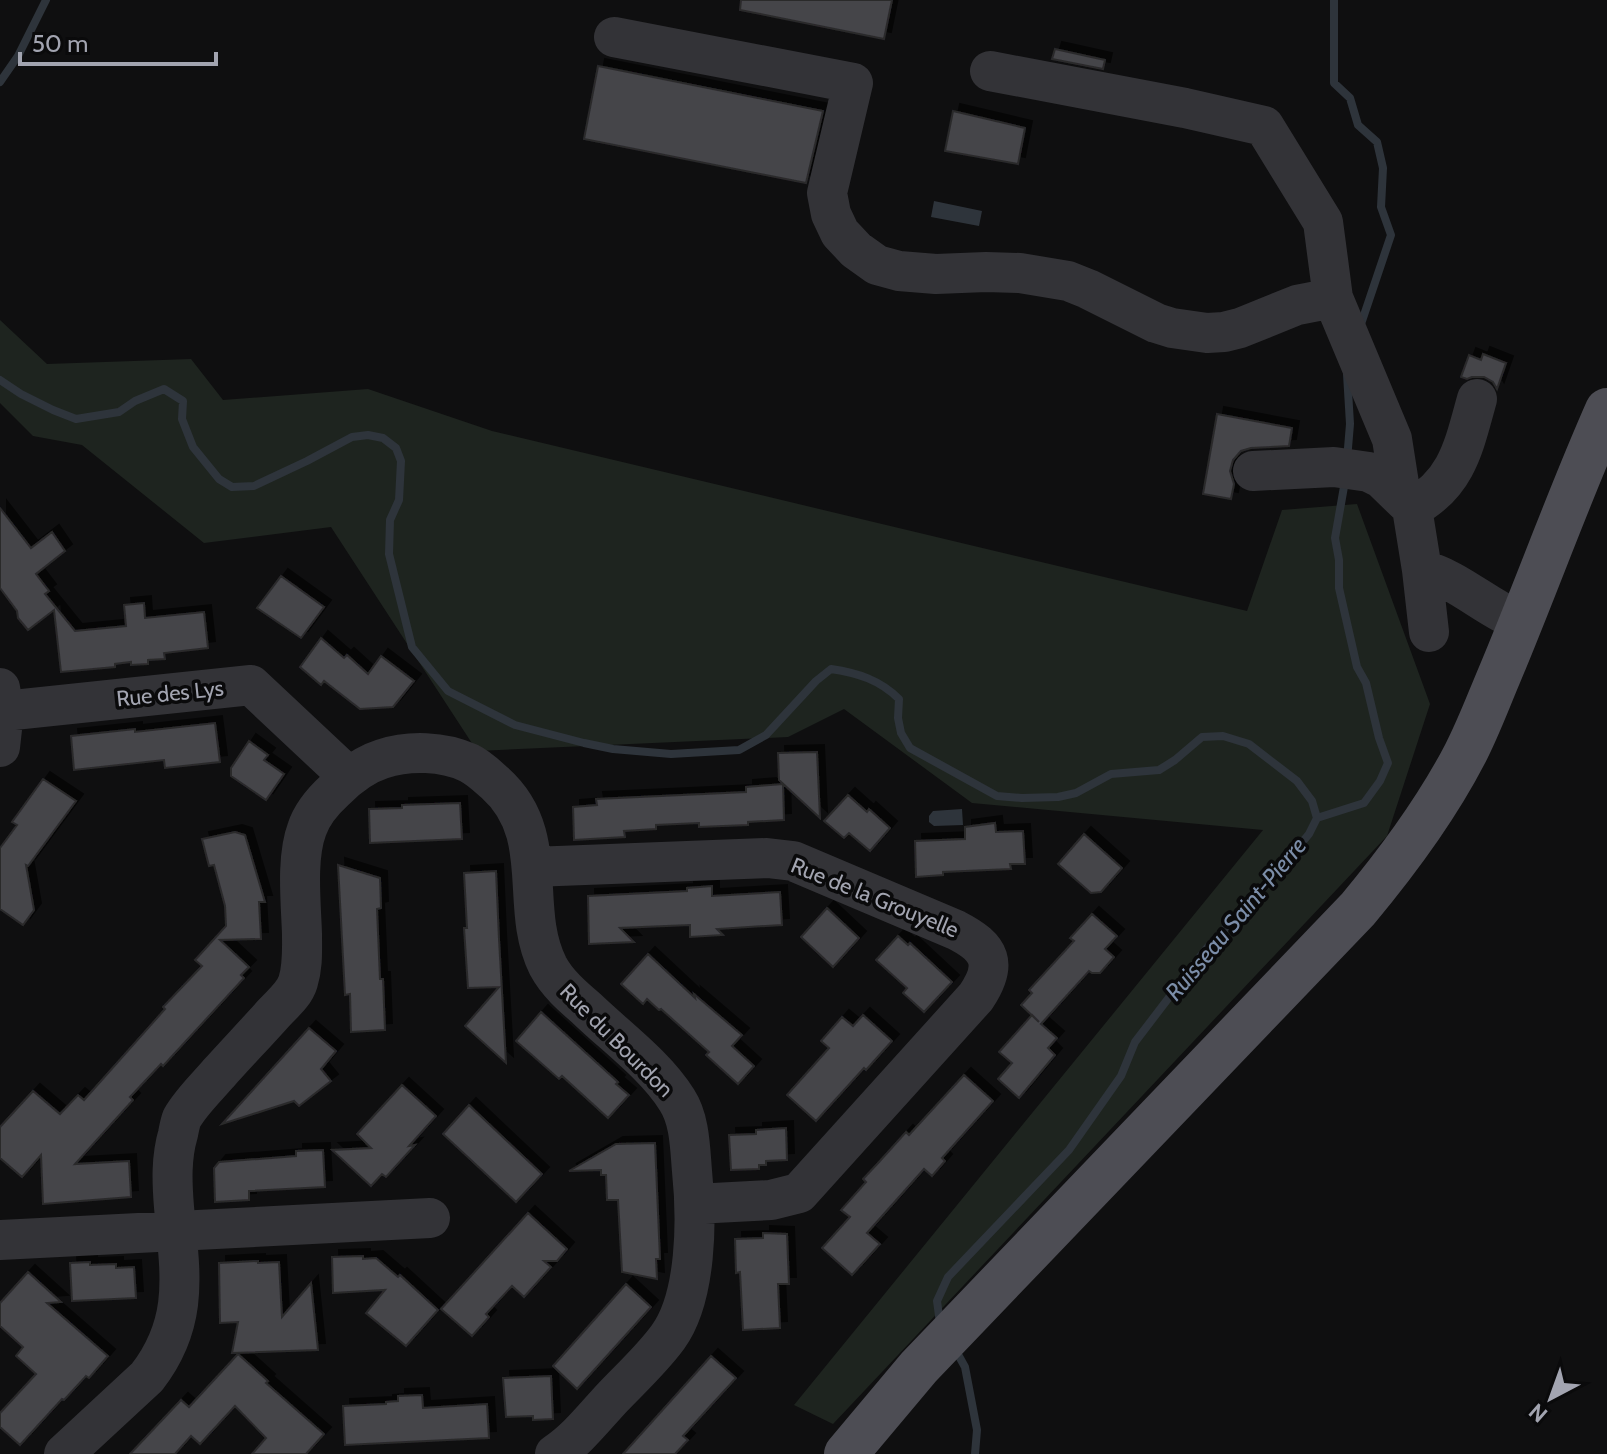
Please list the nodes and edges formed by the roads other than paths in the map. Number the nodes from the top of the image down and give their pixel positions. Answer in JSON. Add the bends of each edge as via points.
{"nodes":[{"id":1,"x":614,"y":37,"type":"dead end"},
{"id":2,"x":990,"y":71,"type":"dead end"},
{"id":3,"x":1333,"y":298,"type":"junction"},
{"id":4,"x":1477,"y":399,"type":"dead end"},
{"id":5,"x":1607,"y":410,"type":"edge"},
{"id":6,"x":1253,"y":471,"type":"dead end"},
{"id":7,"x":1412,"y":508,"type":"junction"},
{"id":8,"x":1422,"y":570,"type":"junction"},
{"id":9,"x":1522,"y":622,"type":"junction"},
{"id":10,"x":1429,"y":632,"type":"dead end"},
{"id":11,"x":1,"y":716,"type":"edge"},
{"id":12,"x":348,"y":776,"type":"junction"},
{"id":13,"x":532,"y":867,"type":"junction"},
{"id":14,"x":695,"y":1204,"type":"junction"},
{"id":15,"x":430,"y":1218,"type":"dead end"},
{"id":16,"x":176,"y":1231,"type":"junction"},
{"id":17,"x":5,"y":1235,"type":"edge"},
{"id":18,"x":64,"y":1454,"type":"edge"},
{"id":19,"x":555,"y":1454,"type":"edge"},
{"id":20,"x":846,"y":1454,"type":"edge"}],
"edges":[{"from":1,"to":3,"type":"street","via":[[853,83],[827,193],[840,233],[877,265],[899,271],[1020,273],[1068,281],[1156,323],[1207,333],[1240,328],[1297,305]]},
{"from":2,"to":3,"type":"street","via":[[1264,126],[1323,222]]},
{"from":3,"to":7,"type":"street","via":[[1392,439],[1400,490]]},
{"from":4,"to":7,"type":"street","via":[[1460,458],[1441,487]]},
{"from":5,"to":9,"type":"main road"},
{"from":6,"to":7,"type":"street","via":[[1352,469],[1381,478]]},
{"from":7,"to":8,"type":"street"},
{"from":8,"to":9,"type":"street"},
{"from":8,"to":10,"type":"street"},
{"from":9,"to":20,"type":"main road","via":[[1466,753],[1390,871],[919,1367]]},
{"from":11,"to":12,"type":"street","name":"Rue des Lys","via":[[251,685]]},
{"from":12,"to":13,"type":"street","name":"Rue du Bourdon","via":[[399,754],[436,754],[469,763],[509,797],[519,813]]},
{"from":12,"to":16,"type":"street","name":"Rue du Bourdon","via":[[320,805],[306,831],[302,964],[296,988],[182,1119],[173,1161]]},
{"from":13,"to":14,"type":"street","name":"Rue du Bourdon","via":[[538,936],[549,967],[662,1079],[681,1105]]},
{"from":13,"to":14,"type":"street","name":"Rue de la Grouyelle","via":[[793,861],[971,937],[987,957],[989,976],[976,997],[799,1193],[771,1200]]},
{"from":14,"to":19,"type":"street","name":"Rue du Bourdon","via":[[690,1284],[674,1327]]},
{"from":15,"to":16,"type":"street"},
{"from":16,"to":17,"type":"street"},
{"from":16,"to":18,"type":"street","name":"Rue du Bourdon","via":[[180,1301],[163,1352],[147,1377]]}]}
